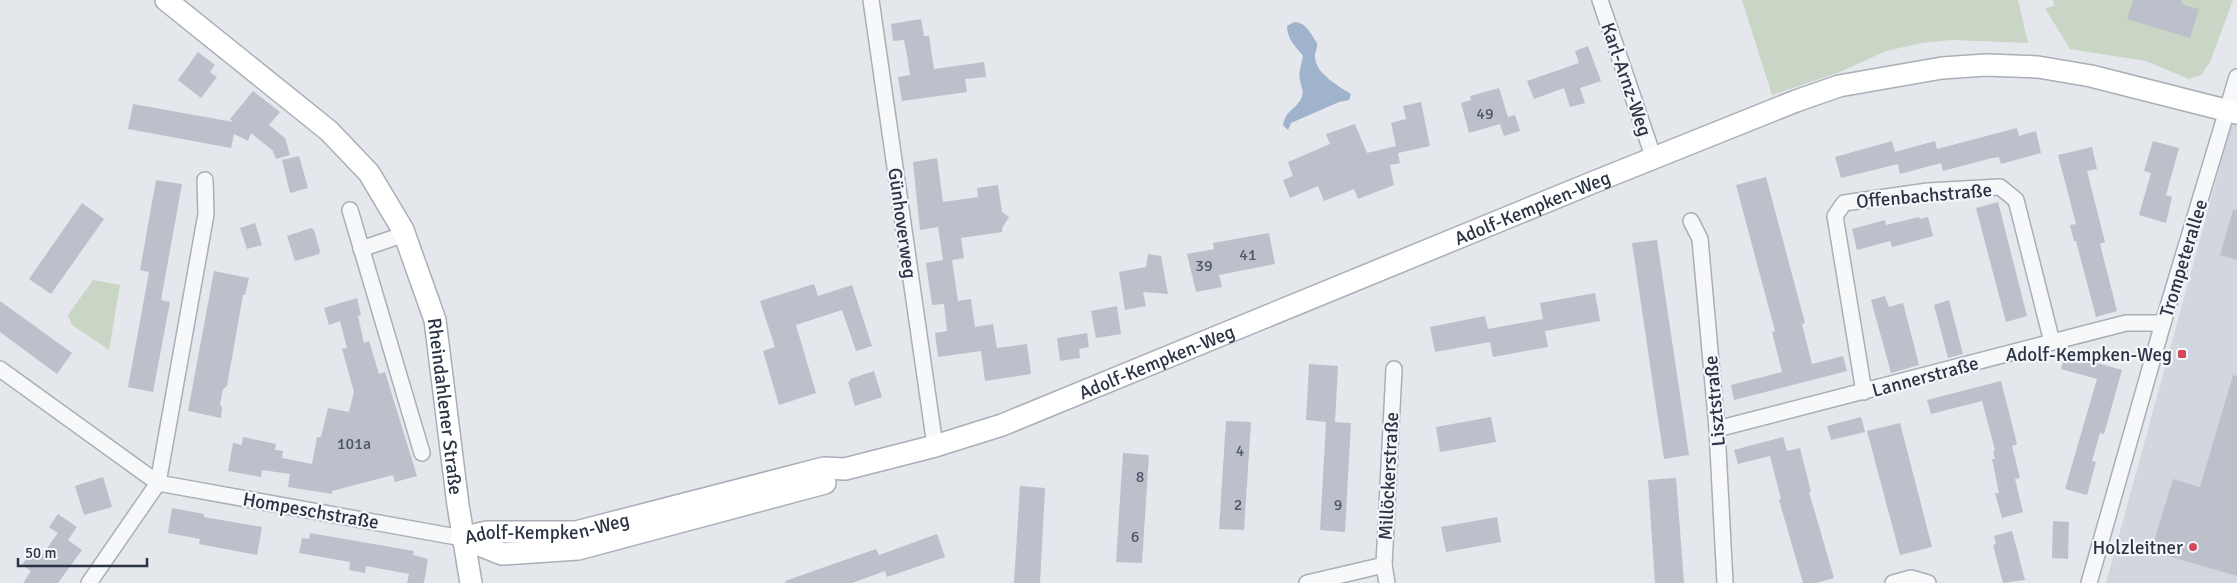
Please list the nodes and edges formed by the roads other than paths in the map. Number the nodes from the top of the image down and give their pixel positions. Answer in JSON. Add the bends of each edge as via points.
{"nodes":[{"id":1,"x":166,"y":0,"type":"edge"},
{"id":2,"x":871,"y":0,"type":"edge"},
{"id":3,"x":1600,"y":0,"type":"edge"},
{"id":4,"x":2237,"y":77,"type":"edge"},
{"id":5,"x":2232,"y":111,"type":"edge"},
{"id":6,"x":1654,"y":159,"type":"junction"},
{"id":7,"x":205,"y":180,"type":"dead end"},
{"id":8,"x":350,"y":210,"type":"dead end"},
{"id":9,"x":1691,"y":221,"type":"dead end"},
{"id":10,"x":405,"y":234,"type":"junction"},
{"id":11,"x":362,"y":249,"type":"junction"},
{"id":12,"x":2163,"y":324,"type":"junction"},
{"id":13,"x":2052,"y":342,"type":"junction"},
{"id":14,"x":0,"y":369,"type":"edge"},
{"id":15,"x":1394,"y":369,"type":"dead end"},
{"id":16,"x":1864,"y":392,"type":"junction"},
{"id":17,"x":1717,"y":429,"type":"junction"},
{"id":18,"x":935,"y":446,"type":"junction"},
{"id":19,"x":422,"y":453,"type":"dead end"},
{"id":20,"x":158,"y":483,"type":"junction"},
{"id":21,"x":462,"y":538,"type":"junction"},
{"id":22,"x":1384,"y":565,"type":"junction"},
{"id":23,"x":89,"y":583,"type":"edge"},
{"id":24,"x":471,"y":583,"type":"edge"},
{"id":25,"x":1307,"y":583,"type":"edge"},
{"id":26,"x":1387,"y":583,"type":"edge"},
{"id":27,"x":1725,"y":583,"type":"edge"},
{"id":28,"x":1893,"y":583,"type":"edge"},
{"id":29,"x":1928,"y":583,"type":"edge"},
{"id":30,"x":2090,"y":583,"type":"edge"}],
"edges":[{"from":1,"to":10,"type":"main road","name":"Rheindahlener Straße","via":[[330,131],[369,173]]},
{"from":2,"to":18,"type":"street","name":"Günhoverweg"},
{"from":3,"to":6,"type":"street","name":"Karl-Arnz-Weg"},
{"from":4,"to":5,"type":"street","name":"Trompeterallee"},
{"from":5,"to":6,"type":"main road","name":"Adolf-Kempken-Weg","via":[[2091,76],[2038,67],[1986,65],[1942,68],[1840,86]]},
{"from":5,"to":12,"type":"street","name":"Trompeterallee"},
{"from":6,"to":18,"type":"main road","name":"Adolf-Kempken-Weg","via":[[1002,425]]},
{"from":7,"to":20,"type":"street","via":[[206,214]]},
{"from":8,"to":11,"type":"street","name":"Rheindahlener Straße"},
{"from":9,"to":17,"type":"street","name":"Lisztstraße","via":[[1700,239]]},
{"from":10,"to":11,"type":"street"},
{"from":10,"to":21,"type":"main road","name":"Rheindahlener Straße","via":[[435,320]]},
{"from":11,"to":19,"type":"street","name":"Rheindahlener Straße"},
{"from":12,"to":13,"type":"street","name":"Lannerstraße","via":[[2126,323]]},
{"from":12,"to":30,"type":"street","name":"Trompeterallee"},
{"from":13,"to":16,"type":"street","name":"Lannerstraße"},
{"from":13,"to":16,"type":"street","name":"Offenbachstraße","via":[[2016,200],[2000,187],[1928,191],[1844,203],[1835,216]]},
{"from":14,"to":20,"type":"street","name":"Hompeschstraße"},
{"from":15,"to":22,"type":"street","name":"Millöckerstraße"},
{"from":16,"to":17,"type":"street","name":"Lannerstraße"},
{"from":17,"to":27,"type":"street","name":"Lisztstraße"},
{"from":18,"to":21,"type":"main road","name":"Adolf-Kempken-Weg","via":[[845,470],[824,468],[576,532],[487,532]]},
{"from":20,"to":21,"type":"street","name":"Hompeschstraße"},
{"from":20,"to":23,"type":"street"},
{"from":21,"to":24,"type":"main road","name":"Rheindahlener Straße"},
{"from":22,"to":25,"type":"street"},
{"from":22,"to":26,"type":"street","name":"Millöckerstraße"},
{"from":28,"to":29,"type":"street","via":[[1911,578]]}]}
